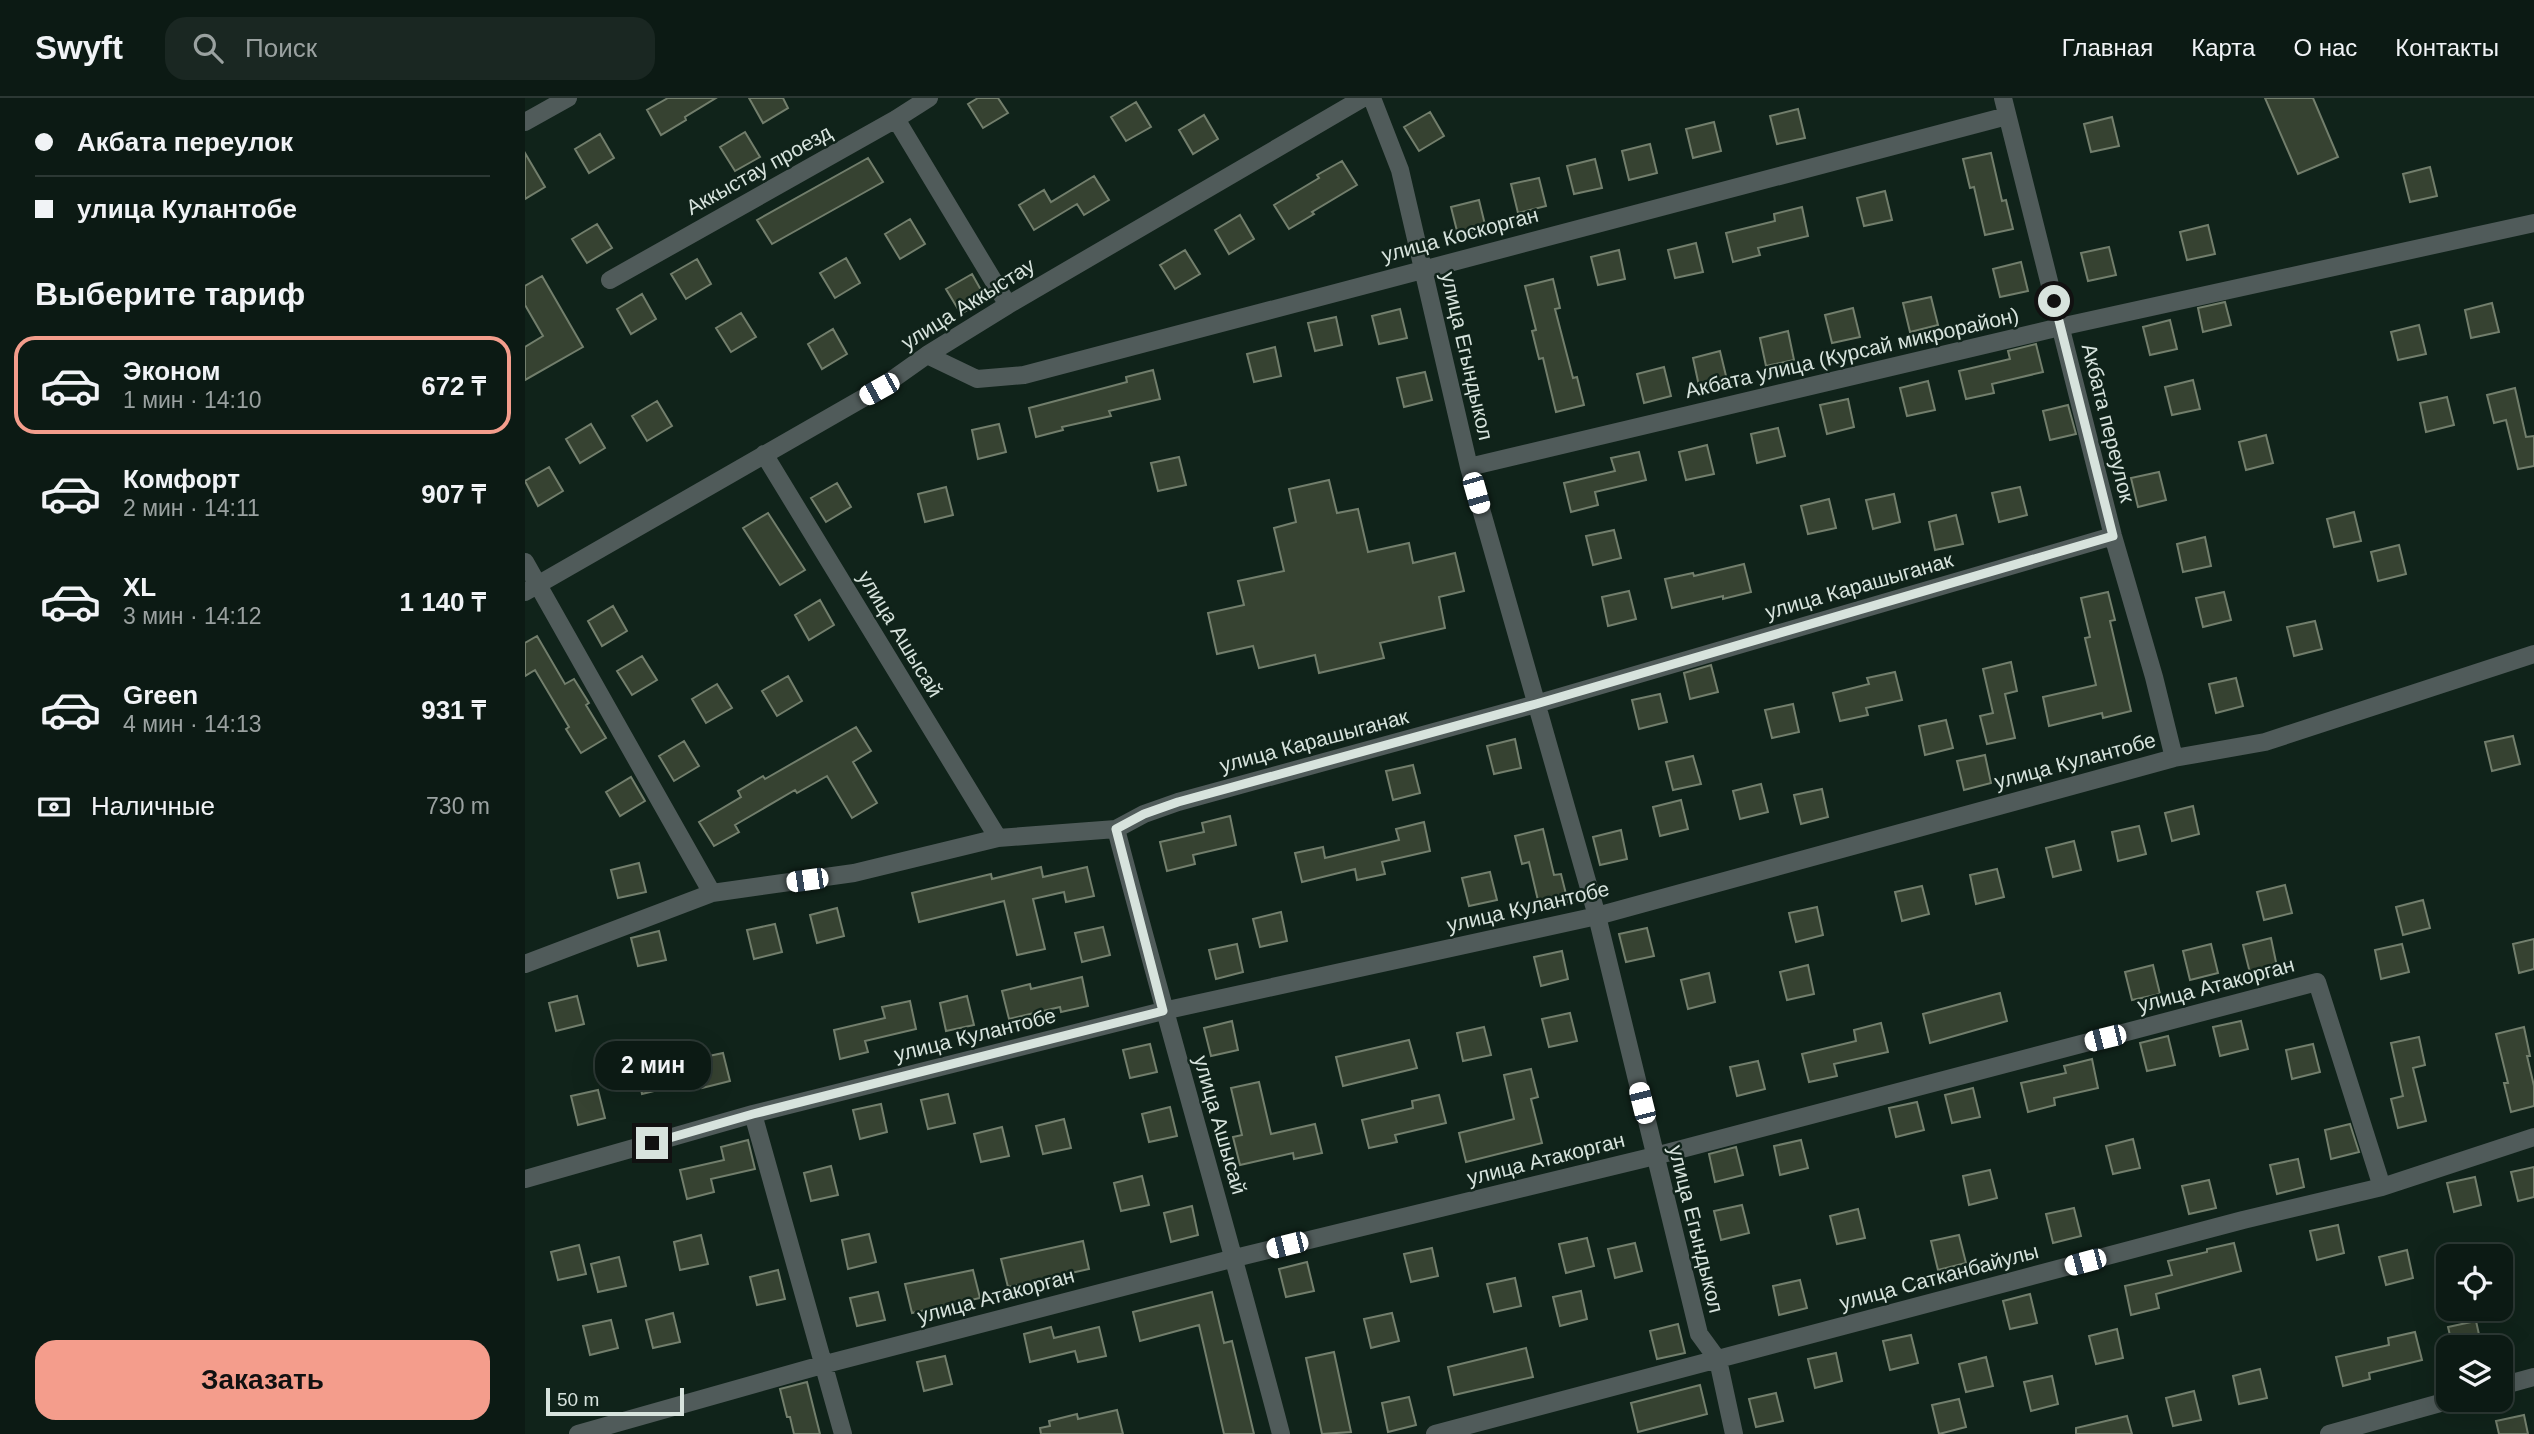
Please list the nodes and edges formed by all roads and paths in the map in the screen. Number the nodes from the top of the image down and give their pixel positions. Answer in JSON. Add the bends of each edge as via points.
{"nodes":[{"id":1,"x":569,"y":98,"type":"edge"},
{"id":2,"x":929,"y":98,"type":"edge"},
{"id":3,"x":1363,"y":98,"type":"edge"},
{"id":4,"x":1372,"y":98,"type":"edge"},
{"id":5,"x":2005,"y":107,"type":"edge"},
{"id":6,"x":896,"y":119,"type":"junction"},
{"id":7,"x":525,"y":122,"type":"edge"},
{"id":8,"x":2534,"y":223,"type":"edge"},
{"id":9,"x":1424,"y":268,"type":"junction"},
{"id":10,"x":610,"y":280,"type":"dead end"},
{"id":11,"x":1008,"y":305,"type":"junction"},
{"id":12,"x":2060,"y":327,"type":"junction"},
{"id":13,"x":927,"y":355,"type":"junction"},
{"id":14,"x":764,"y":454,"type":"junction"},
{"id":15,"x":1469,"y":467,"type":"junction"},
{"id":16,"x":2113,"y":536,"type":"junction"},
{"id":17,"x":525,"y":562,"type":"edge"},
{"id":18,"x":531,"y":588,"type":"edge"},
{"id":19,"x":2534,"y":654,"type":"edge"},
{"id":20,"x":1536,"y":704,"type":"junction"},
{"id":21,"x":2174,"y":758,"type":"junction"},
{"id":22,"x":1116,"y":829,"type":"junction"},
{"id":23,"x":998,"y":838,"type":"junction"},
{"id":24,"x":712,"y":894,"type":"junction"},
{"id":25,"x":1597,"y":916,"type":"junction"},
{"id":26,"x":525,"y":964,"type":"edge"},
{"id":27,"x":1163,"y":1011,"type":"junction"},
{"id":28,"x":753,"y":1114,"type":"junction"},
{"id":29,"x":2534,"y":1137,"type":"edge"},
{"id":30,"x":1655,"y":1156,"type":"junction"},
{"id":31,"x":525,"y":1179,"type":"edge"},
{"id":32,"x":2382,"y":1187,"type":"junction"},
{"id":33,"x":1235,"y":1258,"type":"junction"},
{"id":34,"x":1718,"y":1360,"type":"junction"},
{"id":35,"x":822,"y":1365,"type":"junction"},
{"id":36,"x":2534,"y":1377,"type":"edge"},
{"id":37,"x":2513,"y":1383,"type":"edge"},
{"id":38,"x":2436,"y":1404,"type":"edge"},
{"id":39,"x":578,"y":1434,"type":"edge"},
{"id":40,"x":843,"y":1434,"type":"edge"},
{"id":41,"x":1281,"y":1434,"type":"edge"},
{"id":42,"x":1435,"y":1434,"type":"edge"},
{"id":43,"x":1734,"y":1434,"type":"edge"},
{"id":44,"x":2329,"y":1434,"type":"edge"}],
"edges":[{"from":1,"to":7,"type":"street"},
{"from":2,"to":6,"type":"street","name":"Аккыстау проезд"},
{"from":3,"to":11,"type":"street","name":"улица Аккыстау"},
{"from":4,"to":9,"type":"street","name":"улица Егындыкол","via":[[1400,170]]},
{"from":5,"to":9,"type":"street","name":"улица Коскорган"},
{"from":5,"to":12,"type":"street","name":"Акбата переулок"},
{"from":6,"to":10,"type":"street","name":"Аккыстау проезд"},
{"from":6,"to":11,"type":"street"},
{"from":8,"to":12,"type":"street","name":"Акбата улица (Курсай микрорайон)"},
{"from":9,"to":13,"type":"street","name":"улица Коскорган","via":[[1024,375],[977,379]]},
{"from":9,"to":15,"type":"street","name":"улица Егындыкол"},
{"from":11,"to":13,"type":"street","name":"улица Аккыстау"},
{"from":12,"to":15,"type":"street","name":"Акбата улица (Курсай микрорайон)"},
{"from":12,"to":16,"type":"street","name":"Акбата переулок"},
{"from":13,"to":14,"type":"street","name":"улица Аккыстау","via":[[879,389]]},
{"from":14,"to":18,"type":"street","name":"улица Аккыстау"},
{"from":14,"to":23,"type":"street","name":"улица Ашысай"},
{"from":15,"to":20,"type":"street","name":"улица Егындыкол"},
{"from":16,"to":20,"type":"street","name":"улица Карашыганак"},
{"from":16,"to":21,"type":"street","name":"Акбата переулок"},
{"from":17,"to":18,"type":"street"},
{"from":18,"to":24,"type":"street"},
{"from":19,"to":21,"type":"street","name":"улица Кулантобе","via":[[2265,742]]},
{"from":20,"to":22,"type":"street","name":"улица Карашыганак","via":[[1178,802]]},
{"from":20,"to":25,"type":"street","name":"улица Егындыкол"},
{"from":21,"to":25,"type":"street","name":"улица Кулантобе"},
{"from":22,"to":23,"type":"street","name":"улица Карашыганак"},
{"from":22,"to":27,"type":"street","name":"улица Ашысай"},
{"from":23,"to":24,"type":"street","name":"улица Карашыганак","via":[[854,873]]},
{"from":24,"to":26,"type":"street","name":"улица Карашыганак"},
{"from":25,"to":27,"type":"street","name":"улица Кулантобе"},
{"from":25,"to":30,"type":"street","name":"улица Егындыкол"},
{"from":27,"to":28,"type":"street","name":"улица Кулантобе"},
{"from":27,"to":33,"type":"street","name":"улица Ашысай"},
{"from":28,"to":31,"type":"street","name":"улица Кулантобе"},
{"from":28,"to":35,"type":"street"},
{"from":29,"to":32,"type":"street","name":"улица Сатканбайулы"},
{"from":30,"to":32,"type":"street","name":"улица Атакорган","via":[[2317,982]]},
{"from":30,"to":33,"type":"street","name":"улица Атакорган"},
{"from":30,"to":34,"type":"street","name":"улица Егындыкол","via":[[1699,1334]]},
{"from":32,"to":34,"type":"street","name":"улица Сатканбайулы"},
{"from":33,"to":35,"type":"street","name":"улица Атакорган"},
{"from":33,"to":41,"type":"street","name":"улица Ашысай"},
{"from":34,"to":42,"type":"street","name":"улица Сатканбайулы"},
{"from":34,"to":43,"type":"street","name":"улица Егындыкол"},
{"from":35,"to":39,"type":"street","name":"улица Атакорган"},
{"from":35,"to":40,"type":"street"},
{"from":36,"to":37,"type":"street"},
{"from":38,"to":44,"type":"street"}]}
